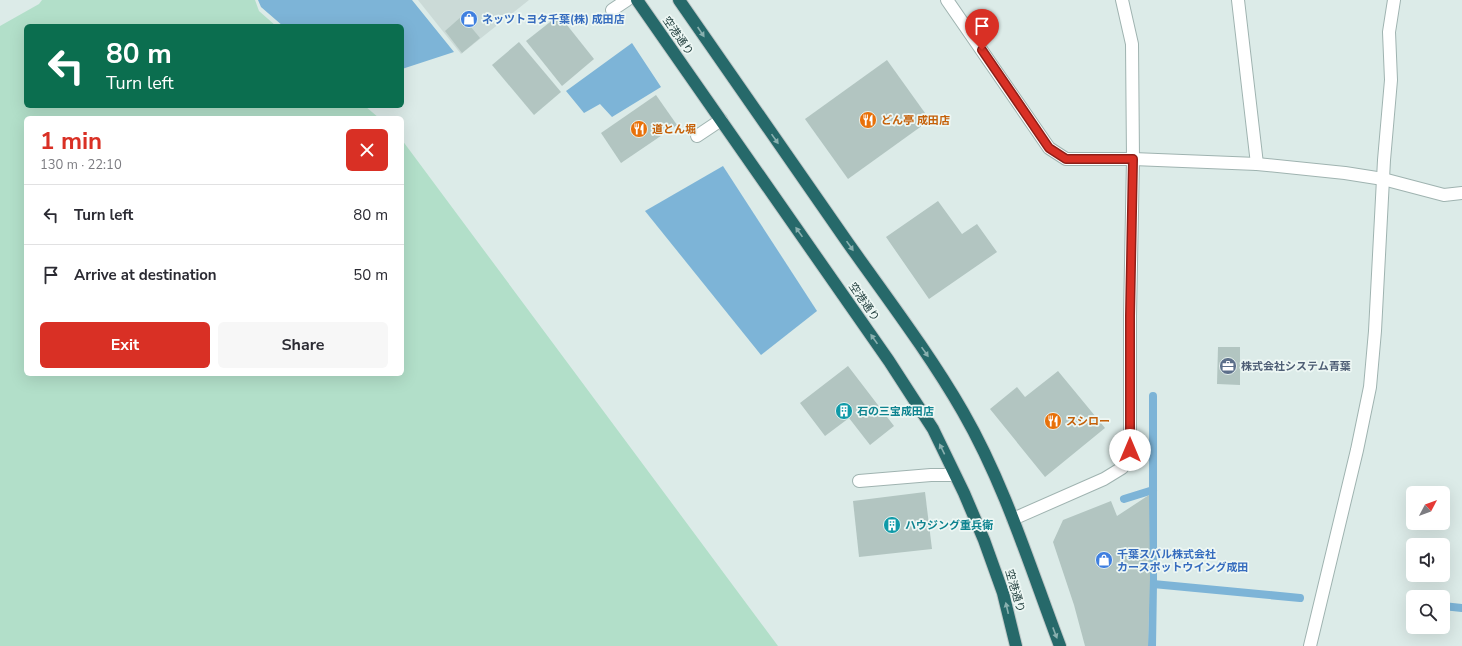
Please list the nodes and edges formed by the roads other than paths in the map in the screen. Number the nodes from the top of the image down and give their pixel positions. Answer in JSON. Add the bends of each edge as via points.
{"nodes":[{"id":1,"x":626,"y":0,"type":"edge"},
{"id":2,"x":637,"y":0,"type":"edge"},
{"id":3,"x":679,"y":0,"type":"edge"},
{"id":4,"x":947,"y":0,"type":"edge"},
{"id":5,"x":1122,"y":0,"type":"edge"},
{"id":6,"x":1238,"y":0,"type":"edge"},
{"id":7,"x":1394,"y":0,"type":"edge"},
{"id":8,"x":612,"y":10,"type":"dead end"},
{"id":9,"x":721,"y":120,"type":"junction"},
{"id":10,"x":697,"y":136,"type":"dead end"},
{"id":11,"x":1133,"y":159,"type":"junction"},
{"id":12,"x":1257,"y":164,"type":"junction"},
{"id":13,"x":1383,"y":178,"type":"junction"},
{"id":14,"x":1462,"y":193,"type":"edge"},
{"id":15,"x":955,"y":475,"type":"junction"},
{"id":16,"x":859,"y":481,"type":"dead end"},
{"id":17,"x":1013,"y":519,"type":"junction"},
{"id":18,"x":1016,"y":646,"type":"edge"},
{"id":19,"x":1060,"y":646,"type":"edge"},
{"id":20,"x":1310,"y":646,"type":"edge"}],
"edges":[{"from":1,"to":8,"type":"street"},
{"from":2,"to":9,"type":"highway","name":"空港通り"},
{"from":3,"to":17,"type":"highway","name":"空港通り","one_way":true,"via":[[929,358],[966,418]]},
{"from":4,"to":11,"type":"street","via":[[1049,148],[1066,159]]},
{"from":5,"to":11,"type":"street","via":[[1132,44]]},
{"from":6,"to":12,"type":"street"},
{"from":7,"to":13,"type":"street","via":[[1389,32],[1391,80]]},
{"from":9,"to":10,"type":"street"},
{"from":15,"to":9,"type":"highway","name":"空港通り","one_way":true,"via":[[933,429],[889,361]]},
{"from":11,"to":12,"type":"street"},
{"from":11,"to":17,"type":"street","via":[[1130,450],[1122,468],[1104,479]]},
{"from":12,"to":13,"type":"street"},
{"from":13,"to":14,"type":"street","via":[[1444,194]]},
{"from":13,"to":20,"type":"street","via":[[1370,387]]},
{"from":15,"to":16,"type":"street"},
{"from":18,"to":15,"type":"highway","name":"空港通り","one_way":true,"via":[[1003,593],[984,540]]},
{"from":17,"to":19,"type":"highway","name":"空港通り","one_way":true}]}
